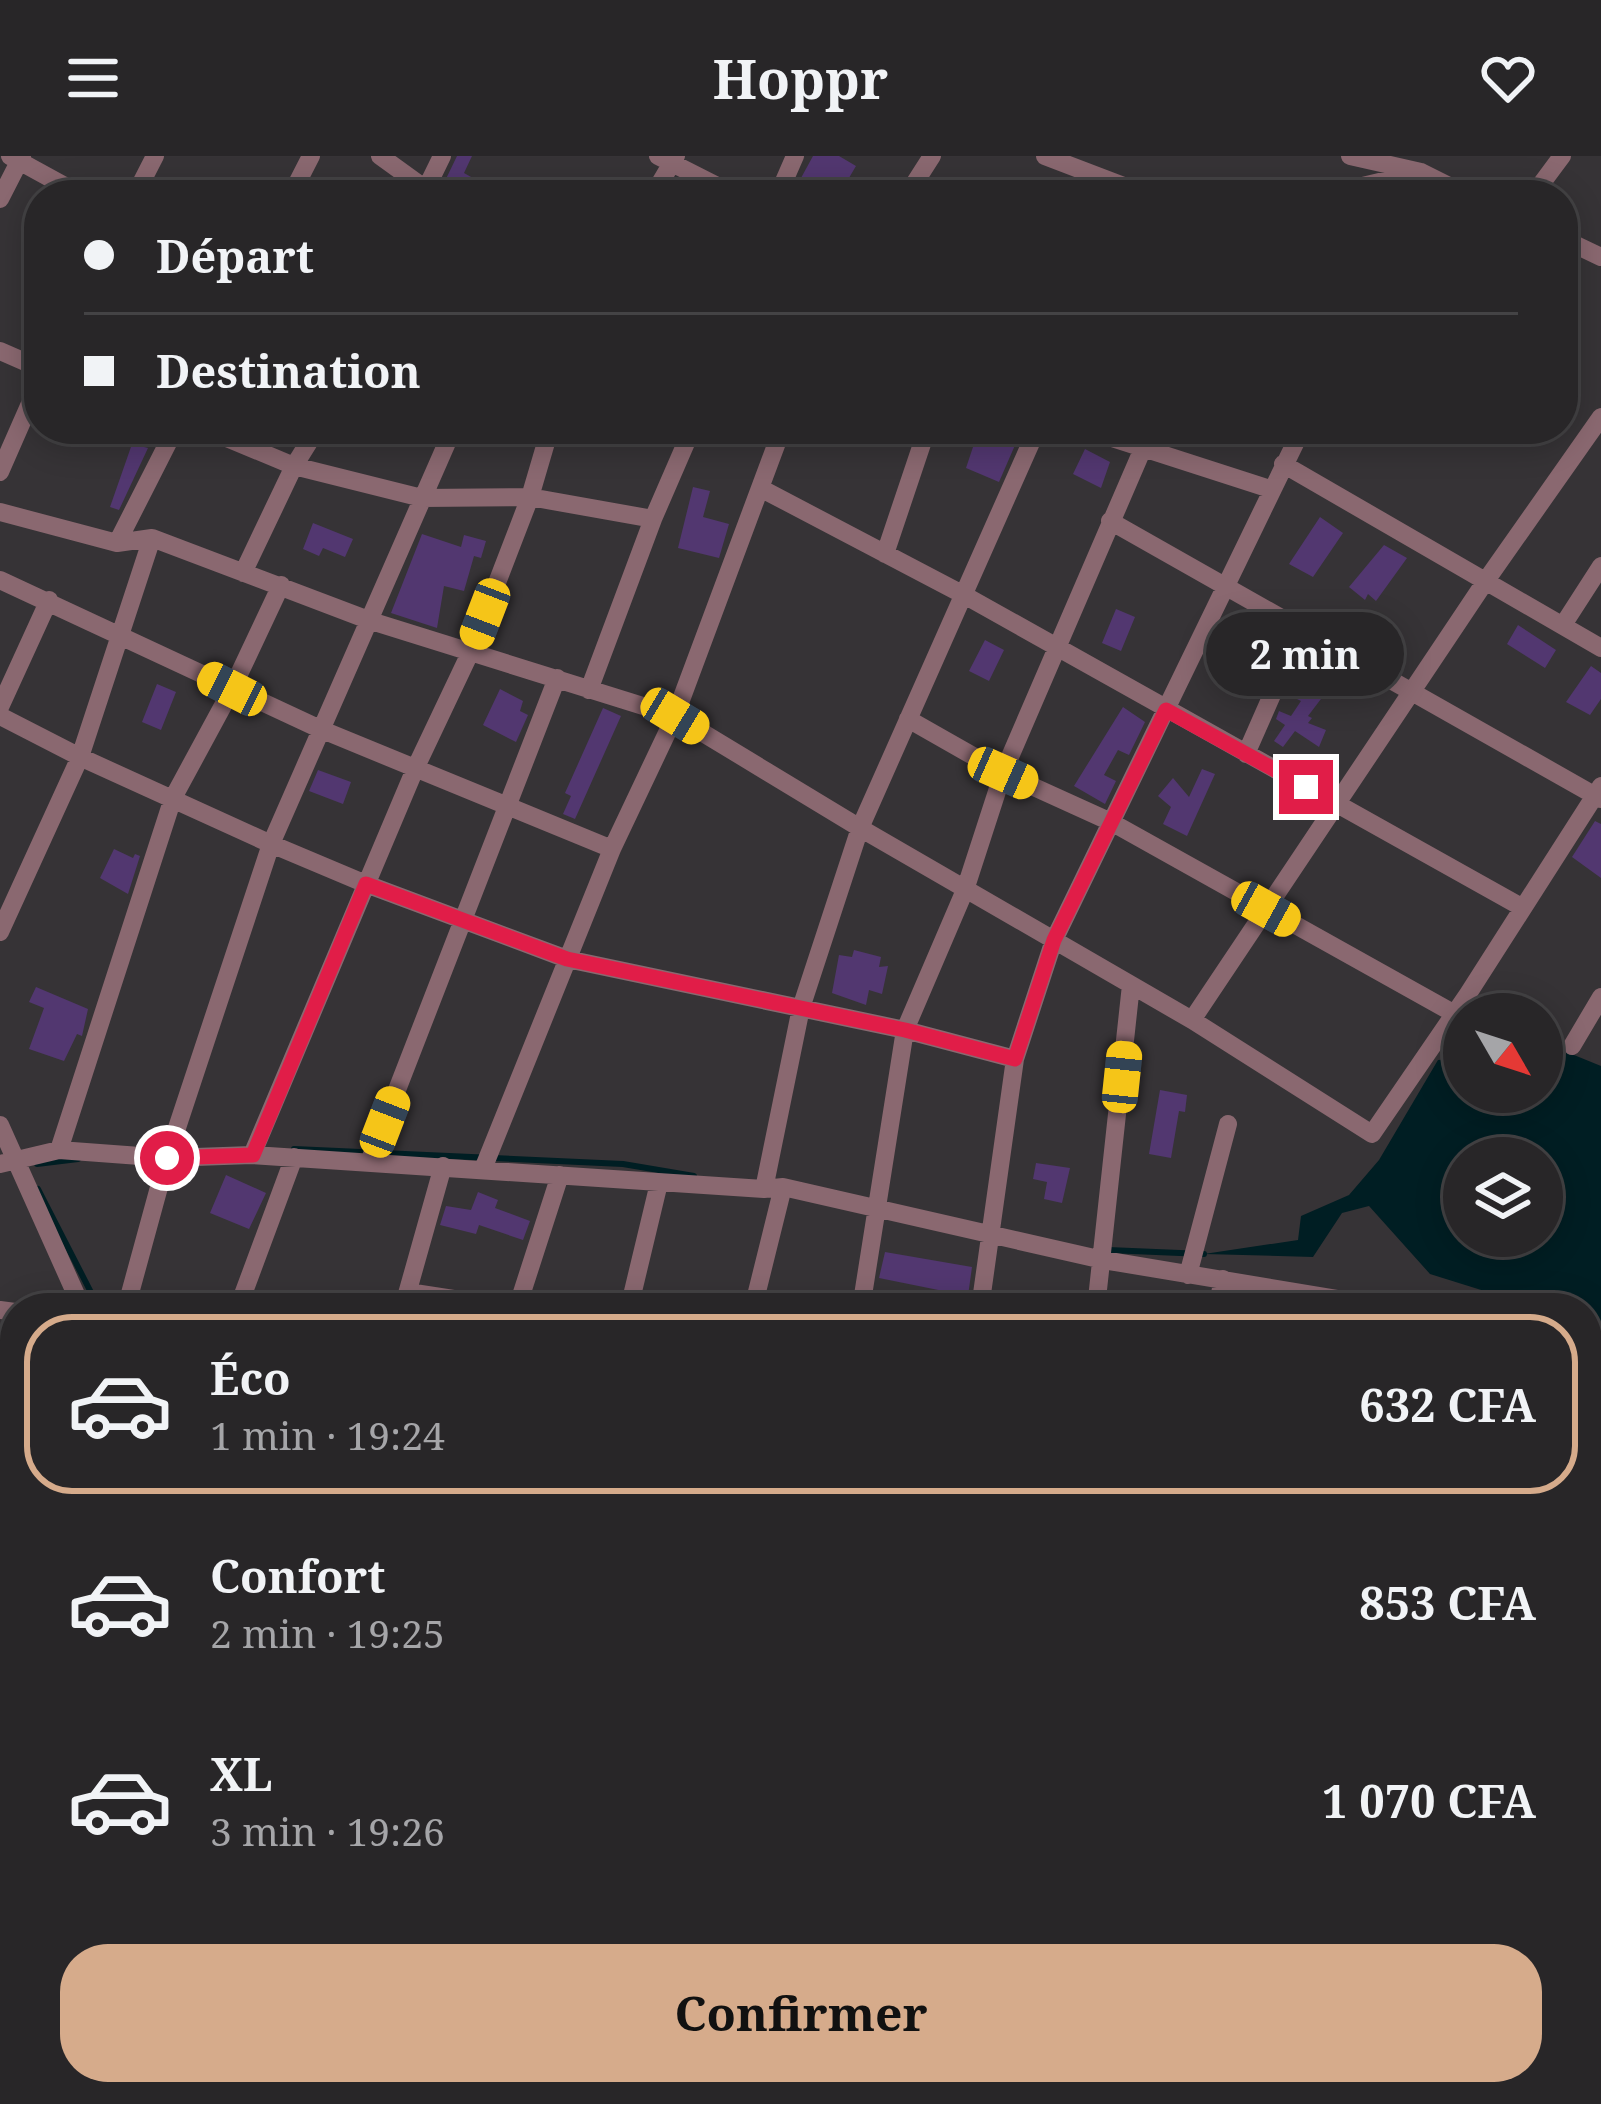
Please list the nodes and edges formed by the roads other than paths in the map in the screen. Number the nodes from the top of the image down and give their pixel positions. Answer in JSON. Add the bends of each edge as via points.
{"nodes":[{"id":1,"x":380,"y":156,"type":"edge"},
{"id":2,"x":1045,"y":156,"type":"edge"},
{"id":3,"x":1350,"y":156,"type":"edge"},
{"id":4,"x":17,"y":158,"type":"edge"},
{"id":5,"x":669,"y":158,"type":"edge"},
{"id":6,"x":1421,"y":172,"type":"junction"},
{"id":7,"x":55,"y":180,"type":"edge"},
{"id":8,"x":410,"y":180,"type":"edge"},
{"id":9,"x":708,"y":180,"type":"edge"},
{"id":10,"x":1108,"y":180,"type":"edge"},
{"id":11,"x":1388,"y":180,"type":"edge"},
{"id":12,"x":1418,"y":180,"type":"edge"},
{"id":13,"x":1437,"y":180,"type":"edge"},
{"id":14,"x":0,"y":199,"type":"edge"},
{"id":15,"x":24,"y":417,"type":"edge"},
{"id":16,"x":1601,"y":417,"type":"edge"},
{"id":17,"x":167,"y":444,"type":"edge"},
{"id":18,"x":241,"y":444,"type":"edge"},
{"id":19,"x":308,"y":444,"type":"edge"},
{"id":20,"x":446,"y":444,"type":"edge"},
{"id":21,"x":546,"y":444,"type":"edge"},
{"id":22,"x":686,"y":444,"type":"edge"},
{"id":23,"x":777,"y":444,"type":"edge"},
{"id":24,"x":922,"y":444,"type":"edge"},
{"id":25,"x":1030,"y":444,"type":"edge"},
{"id":26,"x":1137,"y":444,"type":"edge"},
{"id":27,"x":1294,"y":444,"type":"edge"},
{"id":28,"x":1144,"y":446,"type":"junction"},
{"id":29,"x":1283,"y":464,"type":"junction"},
{"id":30,"x":294,"y":466,"type":"junction"},
{"id":31,"x":0,"y":472,"type":"edge"},
{"id":32,"x":762,"y":489,"type":"junction"},
{"id":33,"x":1270,"y":489,"type":"junction"},
{"id":34,"x":530,"y":497,"type":"junction"},
{"id":35,"x":422,"y":498,"type":"junction"},
{"id":36,"x":0,"y":512,"type":"edge"},
{"id":37,"x":653,"y":519,"type":"junction"},
{"id":38,"x":1110,"y":521,"type":"junction"},
{"id":39,"x":152,"y":538,"type":"junction"},
{"id":40,"x":117,"y":543,"type":"junction"},
{"id":41,"x":885,"y":554,"type":"junction"},
{"id":42,"x":1601,"y":566,"type":"edge"},
{"id":43,"x":243,"y":573,"type":"junction"},
{"id":44,"x":0,"y":580,"type":"edge"},
{"id":45,"x":1485,"y":582,"type":"junction"},
{"id":46,"x":281,"y":585,"type":"junction"},
{"id":47,"x":1227,"y":586,"type":"junction"},
{"id":48,"x":964,"y":595,"type":"junction"},
{"id":49,"x":50,"y":600,"type":"junction"},
{"id":50,"x":371,"y":621,"type":"junction"},
{"id":51,"x":1562,"y":625,"type":"junction"},
{"id":52,"x":1301,"y":629,"type":"junction"},
{"id":53,"x":121,"y":634,"type":"junction"},
{"id":54,"x":1601,"y":648,"type":"edge"},
{"id":55,"x":1055,"y":649,"type":"junction"},
{"id":56,"x":470,"y":653,"type":"junction"},
{"id":57,"x":557,"y":678,"type":"junction"},
{"id":58,"x":232,"y":689,"type":"junction"},
{"id":59,"x":589,"y":690,"type":"junction"},
{"id":60,"x":1412,"y":692,"type":"junction"},
{"id":61,"x":1166,"y":710,"type":"junction"},
{"id":62,"x":0,"y":712,"type":"edge"},
{"id":63,"x":675,"y":716,"type":"junction"},
{"id":64,"x":908,"y":718,"type":"junction"},
{"id":65,"x":320,"y":729,"type":"junction"},
{"id":66,"x":1246,"y":754,"type":"junction"},
{"id":67,"x":80,"y":757,"type":"junction"},
{"id":68,"x":415,"y":769,"type":"junction"},
{"id":69,"x":1003,"y":773,"type":"junction"},
{"id":70,"x":1599,"y":793,"type":"edge"},
{"id":71,"x":173,"y":798,"type":"junction"},
{"id":72,"x":1336,"y":804,"type":"junction"},
{"id":73,"x":508,"y":806,"type":"junction"},
{"id":74,"x":1111,"y":822,"type":"junction"},
{"id":75,"x":860,"y":828,"type":"junction"},
{"id":76,"x":271,"y":844,"type":"junction"},
{"id":77,"x":612,"y":849,"type":"junction"},
{"id":78,"x":366,"y":884,"type":"junction"},
{"id":79,"x":965,"y":890,"type":"junction"},
{"id":80,"x":1523,"y":908,"type":"junction"},
{"id":81,"x":1266,"y":909,"type":"junction"},
{"id":82,"x":463,"y":922,"type":"junction"},
{"id":83,"x":0,"y":932,"type":"edge"},
{"id":84,"x":1054,"y":940,"type":"junction"},
{"id":85,"x":567,"y":959,"type":"junction"},
{"id":86,"x":1131,"y":985,"type":"junction"},
{"id":87,"x":1468,"y":993,"type":"edge"},
{"id":88,"x":1601,"y":997,"type":"edge"},
{"id":89,"x":1443,"y":1007,"type":"edge"},
{"id":90,"x":801,"y":1008,"type":"junction"},
{"id":91,"x":1192,"y":1020,"type":"junction"},
{"id":92,"x":905,"y":1030,"type":"junction"},
{"id":93,"x":1443,"y":1031,"type":"edge"},
{"id":94,"x":1572,"y":1046,"type":"dead end"},
{"id":95,"x":1015,"y":1059,"type":"junction"},
{"id":96,"x":0,"y":1124,"type":"edge"},
{"id":97,"x":1228,"y":1124,"type":"dead end"},
{"id":98,"x":59,"y":1150,"type":"junction"},
{"id":99,"x":253,"y":1155,"type":"junction"},
{"id":100,"x":293,"y":1157,"type":"junction"},
{"id":101,"x":167,"y":1158,"type":"junction"},
{"id":102,"x":369,"y":1162,"type":"junction"},
{"id":103,"x":7,"y":1163,"type":"edge"},
{"id":104,"x":443,"y":1166,"type":"junction"},
{"id":105,"x":483,"y":1169,"type":"junction"},
{"id":106,"x":560,"y":1175,"type":"junction"},
{"id":107,"x":659,"y":1183,"type":"junction"},
{"id":108,"x":774,"y":1188,"type":"junction"},
{"id":109,"x":878,"y":1210,"type":"junction"},
{"id":110,"x":991,"y":1234,"type":"junction"},
{"id":111,"x":1103,"y":1260,"type":"junction"},
{"id":112,"x":1188,"y":1275,"type":"junction"},
{"id":113,"x":1223,"y":1279,"type":"junction"},
{"id":114,"x":72,"y":1293,"type":"edge"},
{"id":115,"x":130,"y":1293,"type":"edge"},
{"id":116,"x":243,"y":1293,"type":"edge"},
{"id":117,"x":407,"y":1293,"type":"edge"},
{"id":118,"x":520,"y":1293,"type":"edge"},
{"id":119,"x":632,"y":1293,"type":"edge"},
{"id":120,"x":756,"y":1293,"type":"edge"},
{"id":121,"x":864,"y":1293,"type":"edge"},
{"id":122,"x":982,"y":1293,"type":"edge"},
{"id":123,"x":1098,"y":1293,"type":"edge"},
{"id":124,"x":1220,"y":1293,"type":"edge"},
{"id":125,"x":1304,"y":1293,"type":"edge"}],
"edges":[{"from":1,"to":8,"type":"street"},
{"from":2,"to":10,"type":"street"},
{"from":3,"to":6,"type":"street"},
{"from":4,"to":7,"type":"street"},
{"from":4,"to":14,"type":"street"},
{"from":5,"to":9,"type":"street"},
{"from":6,"to":11,"type":"street"},
{"from":6,"to":12,"type":"street"},
{"from":6,"to":13,"type":"street"},
{"from":15,"to":31,"type":"street"},
{"from":16,"to":45,"type":"street"},
{"from":17,"to":40,"type":"street"},
{"from":18,"to":30,"type":"street"},
{"from":19,"to":30,"type":"street"},
{"from":20,"to":35,"type":"street"},
{"from":21,"to":34,"type":"street"},
{"from":22,"to":37,"type":"street"},
{"from":23,"to":32,"type":"street"},
{"from":24,"to":41,"type":"street"},
{"from":25,"to":48,"type":"street"},
{"from":26,"to":28,"type":"street"},
{"from":27,"to":29,"type":"street"},
{"from":28,"to":33,"type":"street"},
{"from":28,"to":38,"type":"street"},
{"from":29,"to":33,"type":"street"},
{"from":29,"to":45,"type":"street"},
{"from":30,"to":35,"type":"street"},
{"from":30,"to":43,"type":"street"},
{"from":32,"to":41,"type":"street"},
{"from":32,"to":63,"type":"street"},
{"from":33,"to":47,"type":"street"},
{"from":34,"to":35,"type":"street"},
{"from":34,"to":37,"type":"street"},
{"from":34,"to":56,"type":"street"},
{"from":35,"to":50,"type":"street"},
{"from":36,"to":40,"type":"street"},
{"from":37,"to":59,"type":"street"},
{"from":38,"to":47,"type":"street"},
{"from":38,"to":55,"type":"street"},
{"from":39,"to":40,"type":"street"},
{"from":39,"to":43,"type":"street"},
{"from":39,"to":53,"type":"street"},
{"from":41,"to":48,"type":"street"},
{"from":42,"to":51,"type":"street"},
{"from":43,"to":46,"type":"street"},
{"from":44,"to":49,"type":"street"},
{"from":45,"to":51,"type":"street"},
{"from":45,"to":60,"type":"street"},
{"from":46,"to":50,"type":"street"},
{"from":46,"to":58,"type":"street"},
{"from":47,"to":52,"type":"street"},
{"from":47,"to":61,"type":"street"},
{"from":48,"to":55,"type":"street"},
{"from":48,"to":64,"type":"street"},
{"from":49,"to":53,"type":"street"},
{"from":49,"to":62,"type":"street"},
{"from":50,"to":56,"type":"street"},
{"from":50,"to":65,"type":"street"},
{"from":51,"to":54,"type":"street"},
{"from":52,"to":60,"type":"street"},
{"from":52,"to":66,"type":"street"},
{"from":53,"to":58,"type":"street"},
{"from":53,"to":67,"type":"street"},
{"from":55,"to":61,"type":"street"},
{"from":55,"to":69,"type":"street"},
{"from":56,"to":57,"type":"street"},
{"from":56,"to":68,"type":"street"},
{"from":57,"to":59,"type":"street"},
{"from":57,"to":73,"type":"street"},
{"from":58,"to":65,"type":"street"},
{"from":58,"to":71,"type":"street"},
{"from":59,"to":63,"type":"street"},
{"from":60,"to":70,"type":"street"},
{"from":60,"to":72,"type":"street"},
{"from":61,"to":66,"type":"street"},
{"from":61,"to":74,"type":"street"},
{"from":62,"to":67,"type":"street"},
{"from":63,"to":75,"type":"street"},
{"from":63,"to":77,"type":"street"},
{"from":64,"to":69,"type":"street"},
{"from":64,"to":75,"type":"street"},
{"from":65,"to":68,"type":"street"},
{"from":65,"to":76,"type":"street"},
{"from":66,"to":72,"type":"street"},
{"from":67,"to":71,"type":"street"},
{"from":67,"to":83,"type":"street"},
{"from":68,"to":73,"type":"street"},
{"from":68,"to":78,"type":"street"},
{"from":69,"to":74,"type":"street"},
{"from":69,"to":79,"type":"street"},
{"from":70,"to":80,"type":"street"},
{"from":71,"to":76,"type":"street"},
{"from":71,"to":98,"type":"street"},
{"from":72,"to":80,"type":"street"},
{"from":72,"to":81,"type":"street"},
{"from":73,"to":77,"type":"street"},
{"from":73,"to":82,"type":"street"},
{"from":74,"to":81,"type":"street"},
{"from":74,"to":84,"type":"street"},
{"from":75,"to":79,"type":"street"},
{"from":75,"to":90,"type":"street"},
{"from":76,"to":78,"type":"street"},
{"from":76,"to":101,"type":"street"},
{"from":77,"to":85,"type":"street"},
{"from":78,"to":82,"type":"street"},
{"from":78,"to":99,"type":"street"},
{"from":79,"to":84,"type":"street"},
{"from":79,"to":92,"type":"street"},
{"from":80,"to":87,"type":"street"},
{"from":81,"to":89,"type":"street"},
{"from":81,"to":91,"type":"street"},
{"from":82,"to":85,"type":"street"},
{"from":82,"to":102,"type":"street"},
{"from":84,"to":86,"type":"street"},
{"from":84,"to":95,"type":"street"},
{"from":85,"to":90,"type":"street"},
{"from":85,"to":105,"type":"street"},
{"from":86,"to":91,"type":"street"},
{"from":86,"to":111,"type":"street"},
{"from":88,"to":94,"type":"street"},
{"from":90,"to":92,"type":"street"},
{"from":90,"to":108,"type":"street"},
{"from":91,"to":93,"type":"street","via":[[1372,1134]]},
{"from":92,"to":95,"type":"street"},
{"from":92,"to":109,"type":"street"},
{"from":95,"to":110,"type":"street"},
{"from":96,"to":103,"type":"street"},
{"from":97,"to":112,"type":"street"},
{"from":98,"to":101,"type":"street"},
{"from":98,"to":103,"type":"street"},
{"from":99,"to":100,"type":"street"},
{"from":99,"to":101,"type":"street"},
{"from":100,"to":102,"type":"street"},
{"from":100,"to":116,"type":"street"},
{"from":101,"to":115,"type":"street"},
{"from":102,"to":104,"type":"street"},
{"from":103,"to":114,"type":"street"},
{"from":104,"to":105,"type":"street"},
{"from":104,"to":117,"type":"street"},
{"from":105,"to":106,"type":"street"},
{"from":106,"to":107,"type":"street"},
{"from":106,"to":118,"type":"street"},
{"from":107,"to":108,"type":"street"},
{"from":107,"to":119,"type":"street"},
{"from":108,"to":109,"type":"street"},
{"from":108,"to":120,"type":"street"},
{"from":109,"to":110,"type":"street"},
{"from":109,"to":121,"type":"street"},
{"from":110,"to":111,"type":"street"},
{"from":110,"to":122,"type":"street"},
{"from":111,"to":112,"type":"street"},
{"from":111,"to":123,"type":"street"},
{"from":112,"to":113,"type":"street"},
{"from":113,"to":124,"type":"street"},
{"from":113,"to":125,"type":"street"}]}
